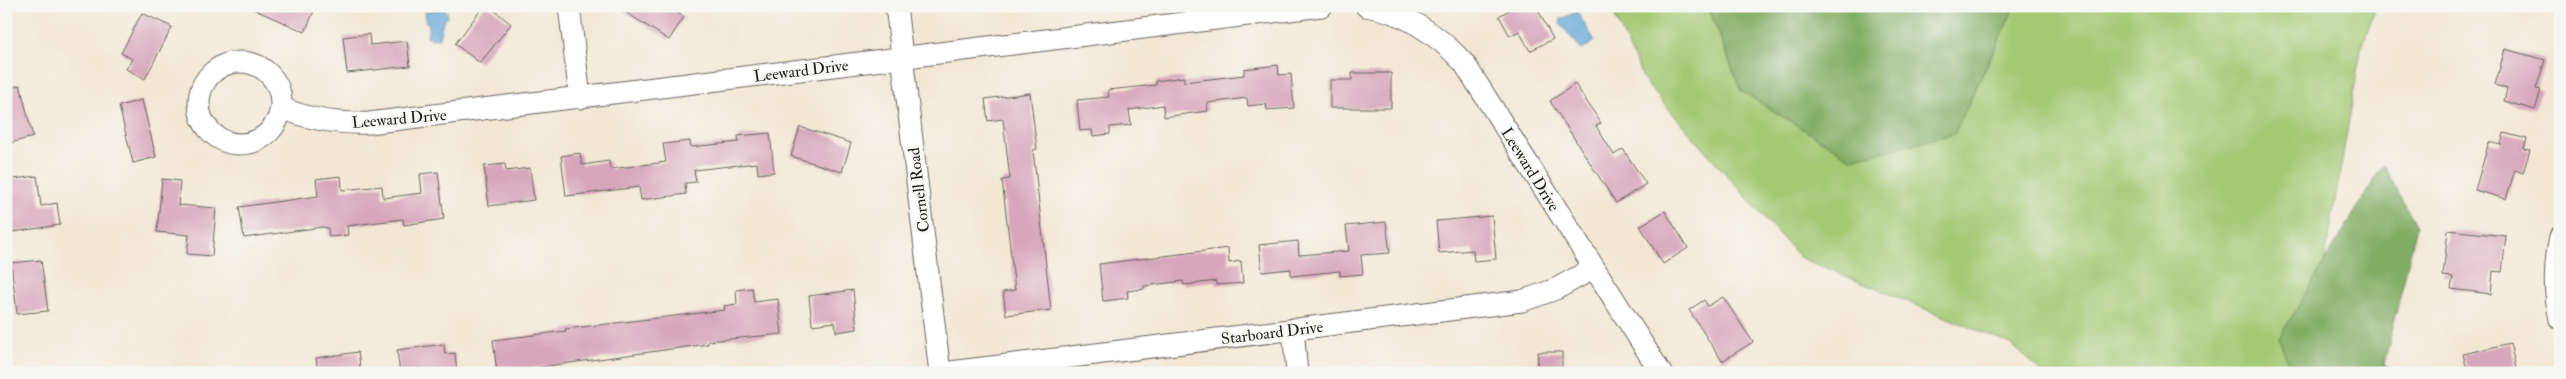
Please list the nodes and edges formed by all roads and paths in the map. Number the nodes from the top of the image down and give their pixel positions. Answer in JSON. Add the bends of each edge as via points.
{"nodes":[{"id":1,"x":568,"y":6,"type":"edge"},
{"id":2,"x":896,"y":6,"type":"edge"},
{"id":3,"x":1322,"y":6,"type":"edge"},
{"id":4,"x":1366,"y":6,"type":"edge"},
{"id":5,"x":1243,"y":11,"type":"edge"},
{"id":6,"x":902,"y":58,"type":"junction"},
{"id":7,"x":580,"y":98,"type":"junction"},
{"id":8,"x":282,"y":108,"type":"dead end"},
{"id":9,"x":2560,"y":237,"type":"edge"},
{"id":10,"x":1594,"y":268,"type":"junction"},
{"id":11,"x":2560,"y":319,"type":"edge"},
{"id":12,"x":1293,"y":329,"type":"junction"},
{"id":13,"x":941,"y":373,"type":"edge"},
{"id":14,"x":1297,"y":373,"type":"edge"},
{"id":15,"x":1661,"y":373,"type":"edge"}],
"edges":[{"from":1,"to":7,"type":"street"},
{"from":2,"to":6,"type":"street","name":"Cornell Road"},
{"from":3,"to":5,"type":"street","name":"Leeward Drive"},
{"from":4,"to":10,"type":"street","name":"Leeward Drive","via":[[1391,12],[1423,27],[1464,63]]},
{"from":5,"to":6,"type":"street","name":"Leeward Drive"},
{"from":6,"to":7,"type":"street","name":"Leeward Drive"},
{"from":6,"to":13,"type":"street","name":"Cornell Road"},
{"from":7,"to":8,"type":"street","name":"Leeward Drive","via":[[369,123],[332,122]]},
{"from":9,"to":11,"type":"street","via":[[2554,287]]},
{"from":10,"to":12,"type":"street","name":"Starboard Drive","via":[[1556,289],[1522,301]]},
{"from":10,"to":15,"type":"street","name":"Leeward Drive"},
{"from":12,"to":13,"type":"street","name":"Starboard Drive"},
{"from":12,"to":14,"type":"street"}]}
